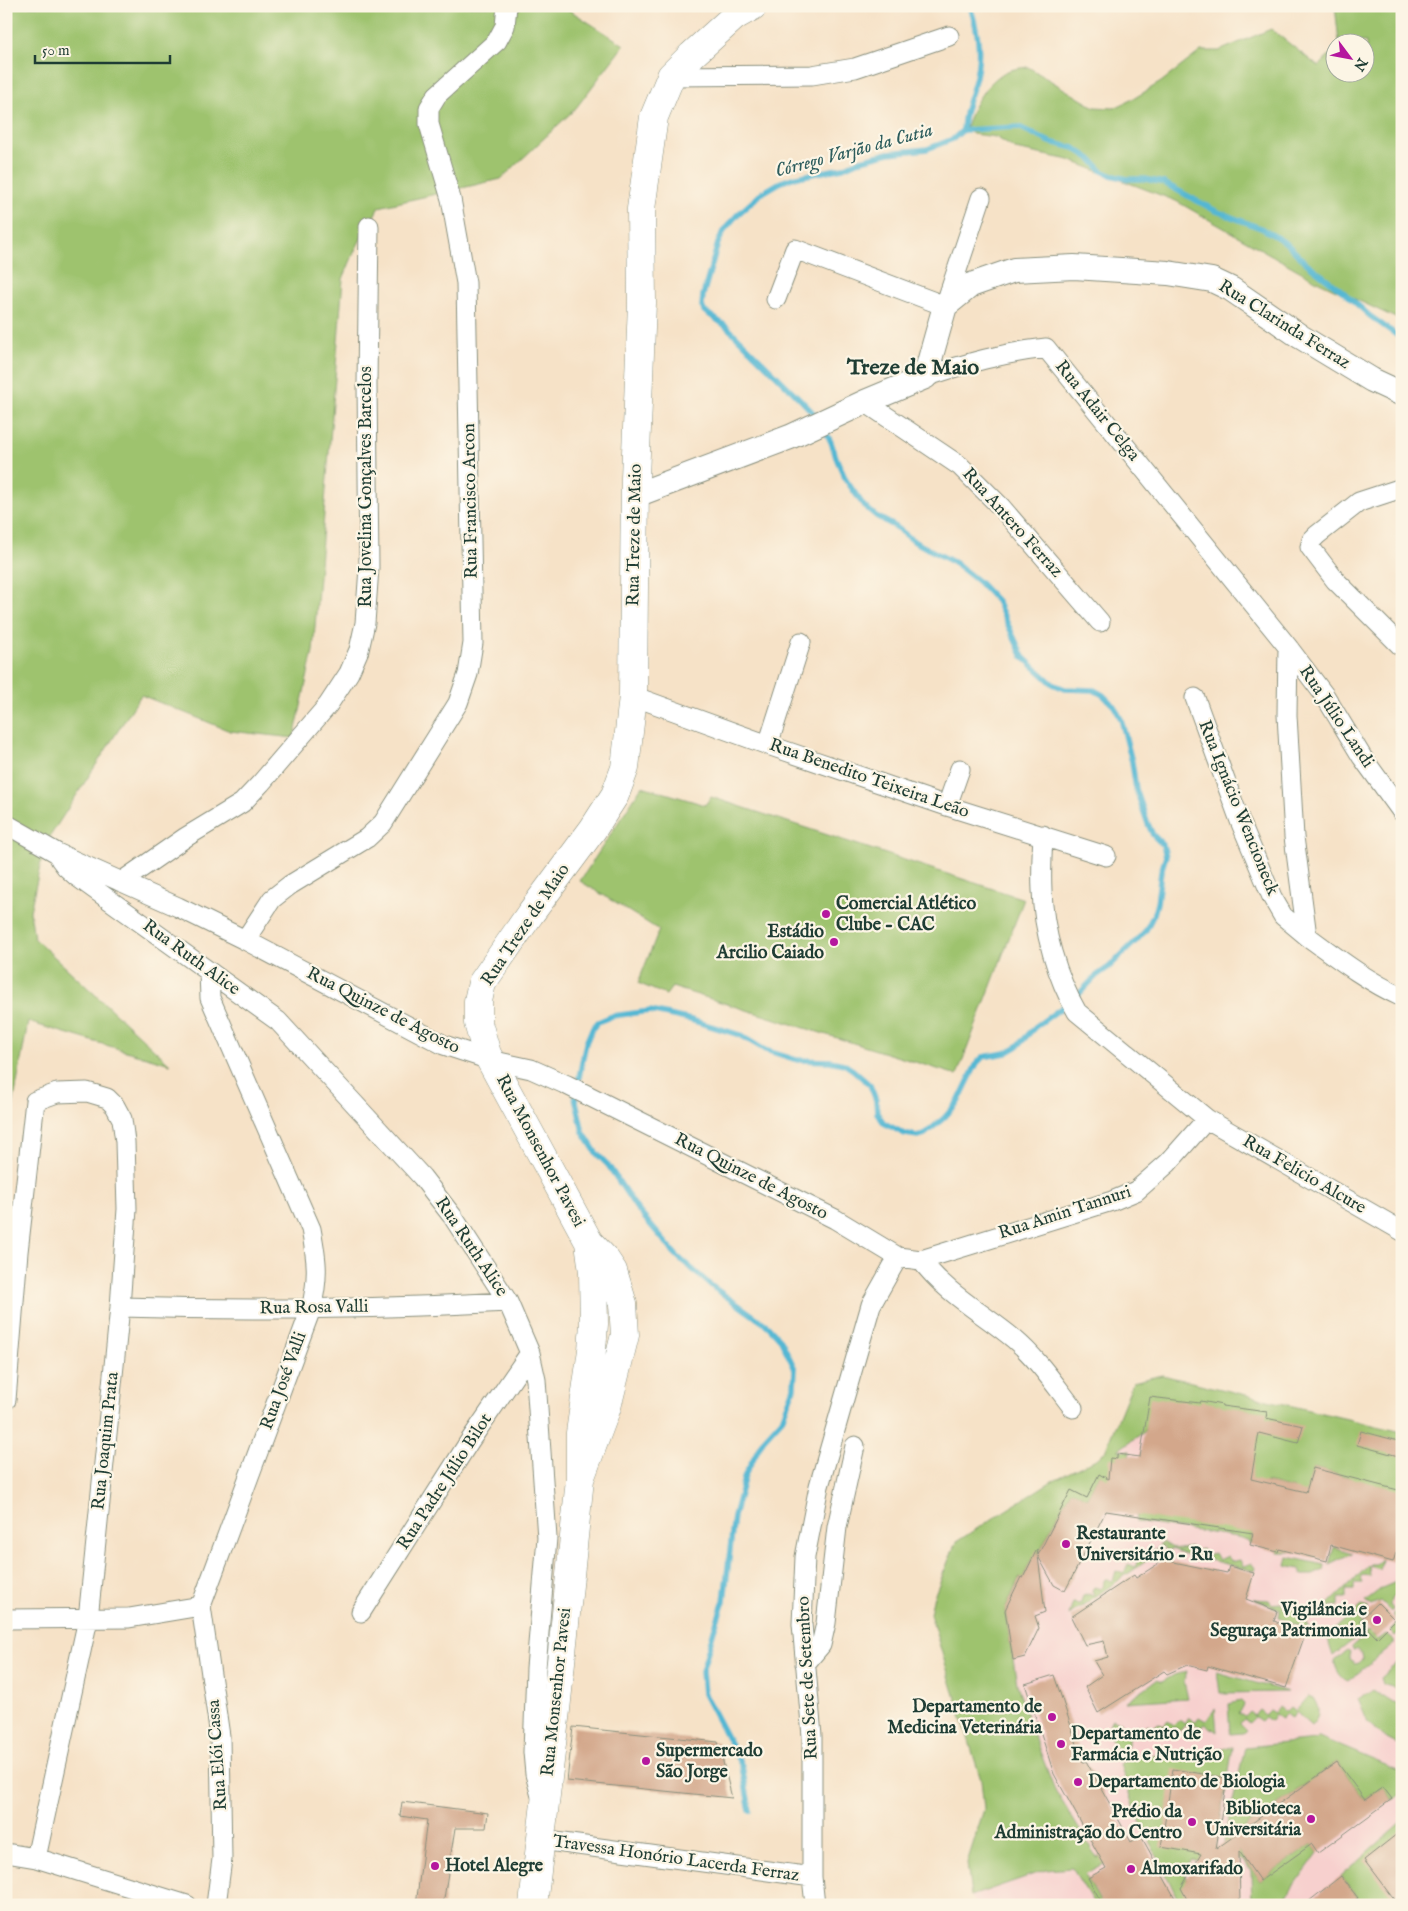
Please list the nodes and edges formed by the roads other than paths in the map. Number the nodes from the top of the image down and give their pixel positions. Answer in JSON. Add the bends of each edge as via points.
{"nodes":[{"id":1,"x":507,"y":6,"type":"edge"},
{"id":2,"x":744,"y":8,"type":"edge"},
{"id":3,"x":949,"y":36,"type":"dead end"},
{"id":4,"x":671,"y":76,"type":"junction"},
{"id":5,"x":981,"y":198,"type":"dead end"},
{"id":6,"x":369,"y":226,"type":"dead end"},
{"id":7,"x":776,"y":299,"type":"dead end"},
{"id":8,"x":946,"y":306,"type":"junction"},
{"id":9,"x":925,"y":377,"type":"junction"},
{"id":10,"x":1402,"y":394,"type":"edge"},
{"id":11,"x":865,"y":402,"type":"junction"},
{"id":12,"x":1402,"y":488,"type":"edge"},
{"id":13,"x":636,"y":495,"type":"junction"},
{"id":14,"x":1100,"y":622,"type":"dead end"},
{"id":15,"x":801,"y":642,"type":"dead end"},
{"id":16,"x":1288,"y":647,"type":"junction"},
{"id":17,"x":1402,"y":647,"type":"edge"},
{"id":18,"x":633,"y":696,"type":"junction"},
{"id":19,"x":1195,"y":698,"type":"dead end"},
{"id":20,"x":768,"y":745,"type":"junction"},
{"id":21,"x":960,"y":769,"type":"dead end"},
{"id":22,"x":947,"y":806,"type":"junction"},
{"id":23,"x":1402,"y":812,"type":"edge"},
{"id":24,"x":6,"y":824,"type":"edge"},
{"id":25,"x":1043,"y":835,"type":"junction"},
{"id":26,"x":57,"y":853,"type":"junction"},
{"id":27,"x":1106,"y":856,"type":"dead end"},
{"id":28,"x":122,"y":882,"type":"junction"},
{"id":29,"x":1306,"y":936,"type":"junction"},
{"id":30,"x":245,"y":940,"type":"junction"},
{"id":31,"x":210,"y":972,"type":"junction"},
{"id":32,"x":1402,"y":996,"type":"edge"},
{"id":33,"x":490,"y":1060,"type":"junction"},
{"id":34,"x":1207,"y":1119,"type":"junction"},
{"id":35,"x":1402,"y":1231,"type":"edge"},
{"id":36,"x":589,"y":1242,"type":"junction"},
{"id":37,"x":898,"y":1257,"type":"junction"},
{"id":38,"x":920,"y":1260,"type":"junction"},
{"id":39,"x":508,"y":1302,"type":"junction"},
{"id":40,"x":120,"y":1308,"type":"junction"},
{"id":41,"x":310,"y":1309,"type":"junction"},
{"id":42,"x":592,"y":1350,"type":"junction"},
{"id":43,"x":530,"y":1353,"type":"junction"},
{"id":44,"x":620,"y":1357,"type":"junction"},
{"id":45,"x":6,"y":1400,"type":"edge"},
{"id":46,"x":1074,"y":1408,"type":"dead end"},
{"id":47,"x":855,"y":1446,"type":"dead end"},
{"id":48,"x":580,"y":1478,"type":"junction"},
{"id":49,"x":201,"y":1606,"type":"junction"},
{"id":50,"x":361,"y":1612,"type":"dead end"},
{"id":51,"x":6,"y":1619,"type":"edge"},
{"id":52,"x":88,"y":1620,"type":"junction"},
{"id":53,"x":805,"y":1664,"type":"junction"},
{"id":54,"x":544,"y":1805,"type":"junction"},
{"id":55,"x":541,"y":1840,"type":"junction"},
{"id":56,"x":6,"y":1853,"type":"edge"},
{"id":57,"x":36,"y":1858,"type":"junction"},
{"id":58,"x":812,"y":1877,"type":"junction"},
{"id":59,"x":187,"y":1905,"type":"edge"},
{"id":60,"x":216,"y":1905,"type":"edge"},
{"id":61,"x":533,"y":1905,"type":"edge"},
{"id":62,"x":815,"y":1905,"type":"edge"}],
"edges":[{"from":1,"to":30,"type":"street","name":"Rua Francisco Arcon","via":[[505,26],[497,42],[437,95],[429,108],[428,124],[451,199],[466,283],[473,643],[468,674],[458,703],[383,823],[367,838],[272,899]]},
{"from":2,"to":4,"type":"highway","name":"Rua Treze de Maio"},
{"from":3,"to":4,"type":"street","via":[[855,68],[812,75]]},
{"from":4,"to":13,"type":"highway","name":"Rua Treze de Maio","via":[[654,117],[641,209],[642,303]]},
{"from":5,"to":8,"type":"street"},
{"from":6,"to":28,"type":"street","name":"Rua Jovelina Gonçalves Barcelos","via":[[369,568],[365,623],[359,650],[349,673],[328,704],[242,803]]},
{"from":7,"to":8,"type":"street","via":[[795,249]]},
{"from":8,"to":9,"type":"street"},
{"from":8,"to":10,"type":"street","name":"Rua Clarinda Ferraz","via":[[970,285],[1014,270],[1074,267],[1168,273],[1212,280],[1372,380]]},
{"from":9,"to":11,"type":"street","name":"Rua Adair Celga"},
{"from":9,"to":16,"type":"street","name":"Rua Adair Celga","via":[[1012,352],[1046,348]]},
{"from":11,"to":13,"type":"street","name":"Rua Adair Celga","via":[[781,440]]},
{"from":11,"to":14,"type":"street","name":"Rua Antero Ferraz","via":[[960,466],[1001,507]]},
{"from":12,"to":17,"type":"street","via":[[1359,502],[1316,535],[1310,547],[1335,580]]},
{"from":13,"to":18,"type":"highway","name":"Rua Treze de Maio"},
{"from":15,"to":20,"type":"street"},
{"from":16,"to":23,"type":"street","name":"Rua Júlio Landi","via":[[1325,696],[1362,757]]},
{"from":16,"to":29,"type":"street","via":[[1287,714],[1294,837]]},
{"from":18,"to":20,"type":"street","name":"Rua Benedito Teixeira Leão"},
{"from":18,"to":33,"type":"highway","name":"Rua Treze de Maio","via":[[625,768],[615,795],[482,983],[478,1023]]},
{"from":19,"to":29,"type":"street","name":"Rua Ignácio Wencioneck","via":[[1272,897],[1283,916]]},
{"from":20,"to":22,"type":"street","name":"Rua Benedito Teixeira Leão"},
{"from":21,"to":22,"type":"street"},
{"from":22,"to":25,"type":"street","name":"Rua Benedito Teixeira Leão"},
{"from":24,"to":26,"type":"street","name":"Rua Quinze de Agosto"},
{"from":25,"to":27,"type":"street","name":"Rua Benedito Teixeira Leão"},
{"from":25,"to":34,"type":"street","name":"Rua Felicio Alcure","via":[[1045,924],[1060,976],[1077,1012]]},
{"from":26,"to":28,"type":"street","name":"Rua Quinze de Agosto"},
{"from":26,"to":31,"type":"street","name":"Rua Ruth Alice","via":[[76,876]]},
{"from":28,"to":30,"type":"street","name":"Rua Quinze de Agosto"},
{"from":29,"to":32,"type":"street","name":"Rua Ignácio Wencioneck","via":[[1350,968]]},
{"from":30,"to":33,"type":"street","name":"Rua Quinze de Agosto","via":[[413,1030],[444,1045]]},
{"from":31,"to":39,"type":"street","name":"Rua Ruth Alice","via":[[278,1021],[422,1177],[453,1217]]},
{"from":31,"to":41,"type":"street","name":"Rua José Valli","via":[[210,998],[310,1229],[317,1261],[316,1287]]},
{"from":33,"to":36,"type":"highway","name":"Rua Monsenhor Pavesi"},
{"from":33,"to":37,"type":"street","name":"Rua Quinze de Agosto","via":[[531,1070],[575,1089],[836,1219]]},
{"from":34,"to":35,"type":"street","name":"Rua Felicio Alcure"},
{"from":34,"to":38,"type":"street","name":"Rua Amin Tannuri","via":[[1136,1192]]},
{"from":36,"to":42,"type":"highway","name":"Rua Monsenhor Pavesi","via":[[593,1281]]},
{"from":36,"to":44,"type":"highway","name":"Rua Monsenhor Pavesi","via":[[613,1271],[623,1304],[625,1335]]},
{"from":37,"to":38,"type":"street","name":"Rua Amin Tannuri"},
{"from":37,"to":53,"type":"street","name":"Rua Sete de Setembro","via":[[871,1305],[819,1486],[805,1557],[802,1624]]},
{"from":38,"to":46,"type":"street","via":[[950,1290],[1016,1340]]},
{"from":39,"to":41,"type":"street","name":"Rua Rosa Valli"},
{"from":39,"to":43,"type":"street","name":"Rua Ruth Alice"},
{"from":40,"to":41,"type":"street","name":"Rua Rosa Valli"},
{"from":40,"to":45,"type":"street","name":"Rua Joaquim Prata","via":[[127,1209],[122,1119],[116,1106],[107,1098],[87,1092],[57,1093],[35,1101]]},
{"from":40,"to":52,"type":"street","name":"Rua Joaquim Prata"},
{"from":41,"to":49,"type":"street","name":"Rua José Valli"},
{"from":42,"to":44,"type":"highway"},
{"from":42,"to":48,"type":"highway","name":"Rua Monsenhor Pavesi","via":[[580,1433]]},
{"from":43,"to":50,"type":"street","name":"Rua Padre Júlio Bilot"},
{"from":43,"to":54,"type":"street","name":"Rua Ruth Alice","via":[[536,1380],[547,1538],[533,1752],[535,1774]]},
{"from":44,"to":48,"type":"highway","name":"Rua Monsenhor Pavesi","via":[[607,1407]]},
{"from":47,"to":53,"type":"street","via":[[837,1527],[826,1623],[820,1645]]},
{"from":48,"to":54,"type":"highway","name":"Rua Monsenhor Pavesi"},
{"from":49,"to":52,"type":"street","via":[[129,1618]]},
{"from":49,"to":60,"type":"street","name":"Rua Elói Cassa","via":[[220,1736],[222,1859]]},
{"from":51,"to":52,"type":"street"},
{"from":52,"to":57,"type":"street","name":"Rua Joaquim Prata"},
{"from":53,"to":58,"type":"street","name":"Rua Sete de Setembro","via":[[812,1736]]},
{"from":54,"to":55,"type":"highway","name":"Rua Monsenhor Pavesi"},
{"from":55,"to":58,"type":"street","name":"Travessa Honório Lacerda Ferraz"},
{"from":55,"to":61,"type":"highway","name":"Rua Monsenhor Pavesi"},
{"from":56,"to":57,"type":"street"},
{"from":57,"to":59,"type":"street"},
{"from":58,"to":62,"type":"street","name":"Rua Sete de Setembro"}]}
